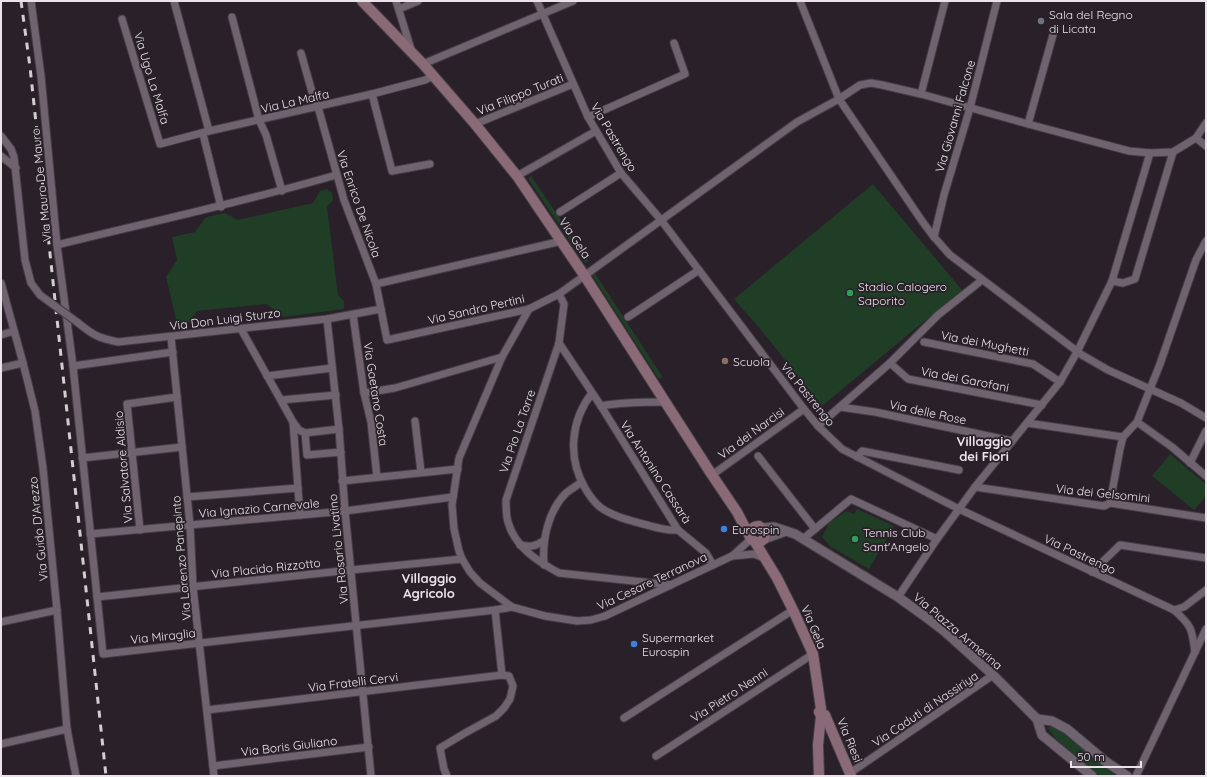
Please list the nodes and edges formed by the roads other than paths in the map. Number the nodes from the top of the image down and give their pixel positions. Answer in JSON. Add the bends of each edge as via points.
{"nodes":[{"id":1,"x":31,"y":1,"type":"edge"},
{"id":2,"x":174,"y":1,"type":"edge"},
{"id":3,"x":362,"y":1,"type":"edge"},
{"id":4,"x":396,"y":1,"type":"edge"},
{"id":5,"x":418,"y":1,"type":"edge"},
{"id":6,"x":537,"y":1,"type":"edge"},
{"id":7,"x":573,"y":1,"type":"edge"},
{"id":8,"x":800,"y":1,"type":"edge"},
{"id":9,"x":944,"y":1,"type":"edge"},
{"id":10,"x":997,"y":1,"type":"edge"},
{"id":11,"x":399,"y":9,"type":"junction"},
{"id":12,"x":542,"y":13,"type":"junction"},
{"id":13,"x":232,"y":17,"type":"dead end"},
{"id":14,"x":122,"y":19,"type":"dead end"},
{"id":15,"x":1053,"y":35,"type":"dead end"},
{"id":16,"x":674,"y":43,"type":"dead end"},
{"id":17,"x":301,"y":53,"type":"dead end"},
{"id":18,"x":412,"y":54,"type":"junction"},
{"id":19,"x":423,"y":64,"type":"junction"},
{"id":20,"x":433,"y":76,"type":"junction"},
{"id":21,"x":573,"y":84,"type":"junction"},
{"id":22,"x":372,"y":94,"type":"junction"},
{"id":23,"x":921,"y":94,"type":"junction"},
{"id":24,"x":839,"y":99,"type":"junction"},
{"id":25,"x":318,"y":107,"type":"junction"},
{"id":26,"x":970,"y":108,"type":"junction"},
{"id":27,"x":588,"y":117,"type":"junction"},
{"id":28,"x":259,"y":120,"type":"junction"},
{"id":29,"x":1206,"y":123,"type":"edge"},
{"id":30,"x":476,"y":124,"type":"junction"},
{"id":31,"x":1028,"y":124,"type":"junction"},
{"id":32,"x":596,"y":131,"type":"junction"},
{"id":33,"x":206,"y":132,"type":"junction"},
{"id":34,"x":1,"y":136,"type":"edge"},
{"id":35,"x":1196,"y":138,"type":"junction"},
{"id":36,"x":160,"y":144,"type":"joint"},
{"id":37,"x":1206,"y":146,"type":"edge"},
{"id":38,"x":1173,"y":152,"type":"junction"},
{"id":39,"x":1150,"y":153,"type":"junction"},
{"id":40,"x":1,"y":156,"type":"edge"},
{"id":41,"x":430,"y":164,"type":"dead end"},
{"id":42,"x":16,"y":168,"type":"junction"},
{"id":43,"x":621,"y":173,"type":"junction"},
{"id":44,"x":336,"y":175,"type":"junction"},
{"id":45,"x":517,"y":176,"type":"junction"},
{"id":46,"x":282,"y":191,"type":"junction"},
{"id":47,"x":221,"y":207,"type":"junction"},
{"id":48,"x":560,"y":212,"type":"dead end"},
{"id":49,"x":661,"y":220,"type":"junction"},
{"id":50,"x":934,"y":237,"type":"junction"},
{"id":51,"x":562,"y":241,"type":"junction"},
{"id":52,"x":1206,"y":241,"type":"edge"},
{"id":53,"x":57,"y":245,"type":"junction"},
{"id":54,"x":698,"y":270,"type":"junction"},
{"id":55,"x":584,"y":275,"type":"junction"},
{"id":56,"x":982,"y":280,"type":"junction"},
{"id":57,"x":1112,"y":281,"type":"junction"},
{"id":58,"x":1,"y":283,"type":"edge"},
{"id":59,"x":376,"y":284,"type":"junction"},
{"id":60,"x":559,"y":294,"type":"junction"},
{"id":61,"x":381,"y":309,"type":"junction"},
{"id":62,"x":529,"y":309,"type":"junction"},
{"id":63,"x":353,"y":315,"type":"junction"},
{"id":64,"x":628,"y":317,"type":"dead end"},
{"id":65,"x":327,"y":319,"type":"junction"},
{"id":66,"x":241,"y":329,"type":"junction"},
{"id":67,"x":14,"y":331,"type":"junction"},
{"id":68,"x":1,"y":336,"type":"edge"},
{"id":69,"x":171,"y":337,"type":"junction"},
{"id":70,"x":387,"y":340,"type":"joint"},
{"id":71,"x":924,"y":342,"type":"dead end"},
{"id":72,"x":559,"y":343,"type":"junction"},
{"id":73,"x":173,"y":352,"type":"junction"},
{"id":74,"x":1077,"y":352,"type":"junction"},
{"id":75,"x":502,"y":357,"type":"junction"},
{"id":76,"x":23,"y":363,"type":"junction"},
{"id":77,"x":890,"y":363,"type":"junction"},
{"id":78,"x":73,"y":366,"type":"junction"},
{"id":79,"x":1,"y":368,"type":"edge"},
{"id":80,"x":332,"y":368,"type":"junction"},
{"id":81,"x":267,"y":376,"type":"junction"},
{"id":82,"x":1060,"y":382,"type":"junction"},
{"id":83,"x":1151,"y":390,"type":"junction"},
{"id":84,"x":364,"y":393,"type":"junction"},
{"id":85,"x":592,"y":393,"type":"junction"},
{"id":86,"x":336,"y":395,"type":"junction"},
{"id":87,"x":177,"y":397,"type":"junction"},
{"id":88,"x":281,"y":400,"type":"junction"},
{"id":89,"x":665,"y":402,"type":"junction"},
{"id":90,"x":1042,"y":405,"type":"junction"},
{"id":91,"x":601,"y":406,"type":"junction"},
{"id":92,"x":840,"y":407,"type":"junction"},
{"id":93,"x":804,"y":408,"type":"junction"},
{"id":94,"x":1206,"y":418,"type":"edge"},
{"id":95,"x":415,"y":420,"type":"dead end"},
{"id":96,"x":293,"y":422,"type":"junction"},
{"id":97,"x":1137,"y":422,"type":"junction"},
{"id":98,"x":1027,"y":423,"type":"junction"},
{"id":99,"x":818,"y":426,"type":"junction"},
{"id":100,"x":339,"y":429,"type":"junction"},
{"id":101,"x":1206,"y":431,"type":"edge"},
{"id":102,"x":305,"y":432,"type":"junction"},
{"id":103,"x":1123,"y":438,"type":"junction"},
{"id":104,"x":1012,"y":441,"type":"junction"},
{"id":105,"x":182,"y":446,"type":"junction"},
{"id":106,"x":341,"y":452,"type":"junction"},
{"id":107,"x":132,"y":453,"type":"junction"},
{"id":108,"x":758,"y":456,"type":"dead end"},
{"id":109,"x":857,"y":457,"type":"junction"},
{"id":110,"x":82,"y":458,"type":"junction"},
{"id":111,"x":1190,"y":463,"type":"junction"},
{"id":112,"x":458,"y":469,"type":"junction"},
{"id":113,"x":959,"y":470,"type":"dead end"},
{"id":114,"x":421,"y":472,"type":"junction"},
{"id":115,"x":712,"y":475,"type":"junction"},
{"id":116,"x":1206,"y":476,"type":"edge"},
{"id":117,"x":377,"y":477,"type":"junction"},
{"id":118,"x":342,"y":481,"type":"junction"},
{"id":119,"x":582,"y":482,"type":"junction"},
{"id":120,"x":975,"y":487,"type":"junction"},
{"id":121,"x":298,"y":488,"type":"junction"},
{"id":122,"x":187,"y":497,"type":"junction"},
{"id":123,"x":453,"y":497,"type":"junction"},
{"id":124,"x":1110,"y":502,"type":"junction"},
{"id":125,"x":959,"y":509,"type":"junction"},
{"id":126,"x":345,"y":511,"type":"junction"},
{"id":127,"x":737,"y":512,"type":"junction"},
{"id":128,"x":300,"y":515,"type":"junction"},
{"id":129,"x":1206,"y":518,"type":"edge"},
{"id":130,"x":190,"y":525,"type":"junction"},
{"id":131,"x":761,"y":527,"type":"junction"},
{"id":132,"x":815,"y":529,"type":"junction"},
{"id":133,"x":140,"y":530,"type":"junction"},
{"id":134,"x":678,"y":530,"type":"junction"},
{"id":135,"x":786,"y":531,"type":"junction"},
{"id":136,"x":90,"y":534,"type":"junction"},
{"id":137,"x":756,"y":539,"type":"junction"},
{"id":138,"x":804,"y":539,"type":"junction"},
{"id":139,"x":938,"y":539,"type":"junction"},
{"id":140,"x":543,"y":541,"type":"junction"},
{"id":141,"x":520,"y":545,"type":"junction"},
{"id":142,"x":732,"y":556,"type":"junction"},
{"id":143,"x":1206,"y":558,"type":"edge"},
{"id":144,"x":462,"y":559,"type":"junction"},
{"id":145,"x":766,"y":560,"type":"junction"},
{"id":146,"x":544,"y":565,"type":"junction"},
{"id":147,"x":713,"y":565,"type":"junction"},
{"id":148,"x":351,"y":570,"type":"junction"},
{"id":149,"x":1092,"y":572,"type":"junction"},
{"id":150,"x":671,"y":585,"type":"junction"},
{"id":151,"x":193,"y":587,"type":"junction"},
{"id":152,"x":1206,"y":590,"type":"edge"},
{"id":153,"x":97,"y":597,"type":"junction"},
{"id":154,"x":898,"y":597,"type":"junction"},
{"id":155,"x":512,"y":607,"type":"junction"},
{"id":156,"x":57,"y":610,"type":"junction"},
{"id":157,"x":495,"y":610,"type":"junction"},
{"id":158,"x":793,"y":610,"type":"junction"},
{"id":159,"x":1174,"y":610,"type":"junction"},
{"id":160,"x":1,"y":622,"type":"edge"},
{"id":161,"x":356,"y":626,"type":"junction"},
{"id":162,"x":1206,"y":629,"type":"edge"},
{"id":163,"x":200,"y":643,"type":"junction"},
{"id":164,"x":1195,"y":652,"type":"junction"},
{"id":165,"x":813,"y":654,"type":"junction"},
{"id":166,"x":502,"y":675,"type":"junction"},
{"id":167,"x":994,"y":675,"type":"junction"},
{"id":168,"x":363,"y":692,"type":"junction"},
{"id":169,"x":207,"y":710,"type":"junction"},
{"id":170,"x":822,"y":713,"type":"junction"},
{"id":171,"x":624,"y":718,"type":"dead end"},
{"id":172,"x":1037,"y":719,"type":"junction"},
{"id":173,"x":67,"y":729,"type":"junction"},
{"id":174,"x":1,"y":744,"type":"edge"},
{"id":175,"x":369,"y":747,"type":"junction"},
{"id":176,"x":656,"y":756,"type":"dead end"},
{"id":177,"x":213,"y":766,"type":"junction"},
{"id":178,"x":850,"y":775,"type":"edge"},
{"id":179,"x":76,"y":776,"type":"edge"},
{"id":180,"x":214,"y":776,"type":"edge"},
{"id":181,"x":371,"y":776,"type":"edge"},
{"id":182,"x":447,"y":776,"type":"edge"},
{"id":183,"x":819,"y":776,"type":"edge"},
{"id":184,"x":1092,"y":776,"type":"edge"},
{"id":185,"x":1127,"y":776,"type":"edge"},
{"id":186,"x":1136,"y":776,"type":"edge"}],
"edges":[{"from":1,"to":53,"type":"street","name":"Via Mauro De Mauro"},
{"from":2,"to":33,"type":"street"},
{"from":3,"to":18,"type":"main road","name":"Via Gela"},
{"from":4,"to":11,"type":"street"},
{"from":5,"to":11,"type":"street"},
{"from":6,"to":12,"type":"street","name":"Via Pastrengo"},
{"from":7,"to":12,"type":"street"},
{"from":8,"to":24,"type":"street"},
{"from":9,"to":23,"type":"street"},
{"from":10,"to":26,"type":"street","name":"Via Giovanni Falcone"},
{"from":11,"to":18,"type":"street"},
{"from":12,"to":19,"type":"street"},
{"from":12,"to":21,"type":"street","name":"Via Pastrengo"},
{"from":13,"to":28,"type":"street"},
{"from":14,"to":36,"type":"street","name":"Via Ugo La Malfa"},
{"from":15,"to":31,"type":"street"},
{"from":16,"to":27,"type":"street","via":[[685,74]]},
{"from":17,"to":25,"type":"street","name":"Via Enrico De Nicola"},
{"from":18,"to":19,"type":"main road","name":"Via Gela"},
{"from":19,"to":20,"type":"main road","name":"Via Gela"},
{"from":20,"to":22,"type":"street","name":"Via La Malfa"},
{"from":20,"to":30,"type":"main road","name":"Via Gela"},
{"from":21,"to":27,"type":"street","name":"Via Pastrengo"},
{"from":21,"to":30,"type":"street","name":"Via Filippo Turati"},
{"from":22,"to":25,"type":"street","name":"Via La Malfa"},
{"from":22,"to":41,"type":"street","via":[[392,171]]},
{"from":23,"to":24,"type":"street","name":"Via Sandro Pertini","via":[[871,83],[860,86]]},
{"from":23,"to":26,"type":"street","name":"Via Sandro Pertini"},
{"from":24,"to":49,"type":"street","name":"Via Sandro Pertini","via":[[797,122]]},
{"from":24,"to":50,"type":"street"},
{"from":25,"to":28,"type":"street","name":"Via La Malfa"},
{"from":25,"to":44,"type":"street","name":"Via Enrico De Nicola"},
{"from":26,"to":31,"type":"street","name":"Via Sandro Pertini"},
{"from":26,"to":50,"type":"street","name":"Via Giovanni Falcone"},
{"from":27,"to":32,"type":"street","name":"Via Pastrengo"},
{"from":28,"to":33,"type":"street","name":"Via La Malfa"},
{"from":28,"to":46,"type":"street","via":[[266,135]]},
{"from":29,"to":35,"type":"street"},
{"from":30,"to":45,"type":"main road","name":"Via Gela"},
{"from":31,"to":39,"type":"street","name":"Via Sandro Pertini","via":[[1129,151]]},
{"from":32,"to":43,"type":"street","name":"Via Pastrengo"},
{"from":32,"to":45,"type":"street"},
{"from":33,"to":36,"type":"street","name":"Via La Malfa"},
{"from":33,"to":47,"type":"street"},
{"from":34,"to":42,"type":"street","via":[[11,149]]},
{"from":35,"to":37,"type":"street"},
{"from":35,"to":38,"type":"street"},
{"from":38,"to":39,"type":"street","name":"Via Sandro Pertini"},
{"from":38,"to":57,"type":"street","via":[[1135,279]]},
{"from":39,"to":57,"type":"street"},
{"from":40,"to":42,"type":"street"},
{"from":42,"to":69,"type":"street","name":"Via Don Luigi Sturzo","bridge":true,"via":[[25,260],[31,283],[40,295],[91,333],[102,338],[118,342]]},
{"from":43,"to":48,"type":"street"},
{"from":43,"to":49,"type":"street","name":"Via Pastrengo"},
{"from":44,"to":46,"type":"street"},
{"from":44,"to":59,"type":"street","name":"Via Enrico De Nicola"},
{"from":45,"to":51,"type":"main road","name":"Via Gela"},
{"from":46,"to":47,"type":"street"},
{"from":47,"to":53,"type":"street"},
{"from":49,"to":54,"type":"street","name":"Via Pastrengo"},
{"from":49,"to":55,"type":"street","name":"Via Sandro Pertini"},
{"from":50,"to":56,"type":"street","via":[[950,255]]},
{"from":51,"to":55,"type":"main road","name":"Via Gela"},
{"from":51,"to":59,"type":"street"},
{"from":52,"to":83,"type":"street","via":[[1196,260]]},
{"from":53,"to":78,"type":"street","name":"Via Mauro De Mauro"},
{"from":54,"to":64,"type":"street"},
{"from":54,"to":93,"type":"street","name":"Via Pastrengo"},
{"from":55,"to":60,"type":"street","name":"Via Sandro Pertini"},
{"from":55,"to":89,"type":"main road","name":"Via Gela"},
{"from":56,"to":74,"type":"street"},
{"from":56,"to":77,"type":"street","via":[[938,315]]},
{"from":57,"to":74,"type":"street"},
{"from":58,"to":67,"type":"street","name":"Via Guido D'Arezzo"},
{"from":59,"to":61,"type":"street","name":"Via Enrico De Nicola"},
{"from":60,"to":62,"type":"street","name":"Via Sandro Pertini"},
{"from":60,"to":72,"type":"street","name":"Via Pio La Torre","via":[[564,304]]},
{"from":61,"to":63,"type":"street","name":"Via Don Luigi Sturzo"},
{"from":61,"to":70,"type":"street","name":"Via Enrico De Nicola"},
{"from":62,"to":70,"type":"street","name":"Via Sandro Pertini"},
{"from":62,"to":75,"type":"street","name":"Via Cesare Terranova"},
{"from":63,"to":65,"type":"street","name":"Via Don Luigi Sturzo"},
{"from":63,"to":84,"type":"street","name":"Via Gaetano Costa"},
{"from":65,"to":66,"type":"street","name":"Via Don Luigi Sturzo"},
{"from":65,"to":80,"type":"street","name":"Via Rosario Livatino"},
{"from":66,"to":69,"type":"street","name":"Via Don Luigi Sturzo"},
{"from":66,"to":81,"type":"street"},
{"from":67,"to":68,"type":"street"},
{"from":67,"to":76,"type":"street","name":"Via Guido D'Arezzo"},
{"from":69,"to":73,"type":"street","name":"Via Lorenzo Panepinto"},
{"from":71,"to":82,"type":"street","name":"Via dei Mughetti","via":[[1033,364]]},
{"from":72,"to":85,"type":"street","name":"Via Antonino Cassarà"},
{"from":72,"to":141,"type":"street","name":"Via Pio La Torre","via":[[506,500],[508,521],[513,536]]},
{"from":73,"to":78,"type":"street"},
{"from":73,"to":87,"type":"street","name":"Via Lorenzo Panepinto"},
{"from":74,"to":82,"type":"street"},
{"from":74,"to":83,"type":"street"},
{"from":75,"to":84,"type":"street","via":[[395,388]]},
{"from":75,"to":112,"type":"street","name":"Via Cesare Terranova","via":[[460,458]]},
{"from":76,"to":79,"type":"street"},
{"from":76,"to":156,"type":"street","name":"Via Guido D'Arezzo","via":[[36,418],[43,468]]},
{"from":77,"to":90,"type":"street","name":"Via dei Garofani","via":[[908,380]]},
{"from":77,"to":92,"type":"street"},
{"from":78,"to":110,"type":"street","name":"Via Miraglia"},
{"from":80,"to":81,"type":"street"},
{"from":80,"to":86,"type":"street","name":"Via Rosario Livatino"},
{"from":81,"to":88,"type":"street"},
{"from":82,"to":90,"type":"street"},
{"from":83,"to":94,"type":"street","via":[[1181,403]]},
{"from":83,"to":97,"type":"street"},
{"from":84,"to":117,"type":"street","name":"Via Gaetano Costa","via":[[371,422]]},
{"from":85,"to":91,"type":"street","name":"Via Antonino Cassarà"},
{"from":85,"to":119,"type":"street","via":[[584,403],[573,438],[574,454]]},
{"from":86,"to":88,"type":"street"},
{"from":86,"to":100,"type":"street","name":"Via Rosario Livatino"},
{"from":87,"to":105,"type":"street","name":"Via Lorenzo Panepinto"},
{"from":87,"to":107,"type":"street","name":"Via Salvatore Aldisio","via":[[127,404]]},
{"from":88,"to":96,"type":"street"},
{"from":89,"to":91,"type":"street","name":"Via Antonino Cassarà","via":[[614,403]]},
{"from":89,"to":115,"type":"main road","name":"Via Gela"},
{"from":90,"to":98,"type":"street"},
{"from":91,"to":134,"type":"street","name":"Via Antonino Cassarà"},
{"from":92,"to":99,"type":"street"},
{"from":92,"to":104,"type":"street","name":"Via delle Rose"},
{"from":93,"to":99,"type":"street","name":"Via Pastrengo"},
{"from":93,"to":115,"type":"street","name":"Via dei Narcisi"},
{"from":95,"to":114,"type":"street"},
{"from":96,"to":102,"type":"street","via":[[299,430]]},
{"from":96,"to":121,"type":"street"},
{"from":97,"to":103,"type":"street"},
{"from":97,"to":111,"type":"street"},
{"from":98,"to":103,"type":"street"},
{"from":98,"to":104,"type":"street"},
{"from":99,"to":109,"type":"street","name":"Via Pastrengo","via":[[842,450]]},
{"from":100,"to":102,"type":"street"},
{"from":100,"to":106,"type":"street","name":"Via Rosario Livatino"},
{"from":101,"to":111,"type":"street"},
{"from":102,"to":106,"type":"street","via":[[307,455]]},
{"from":103,"to":124,"type":"street"},
{"from":104,"to":120,"type":"street"},
{"from":105,"to":107,"type":"street"},
{"from":105,"to":122,"type":"street","name":"Via Lorenzo Panepinto"},
{"from":106,"to":118,"type":"street","name":"Via Rosario Livatino"},
{"from":107,"to":110,"type":"street"},
{"from":107,"to":133,"type":"street","name":"Via Salvatore Aldisio"},
{"from":108,"to":132,"type":"street"},
{"from":109,"to":113,"type":"street","via":[[862,451]]},
{"from":109,"to":125,"type":"street","name":"Via Pastrengo"},
{"from":110,"to":136,"type":"street","name":"Via Miraglia"},
{"from":111,"to":116,"type":"street"},
{"from":112,"to":114,"type":"street"},
{"from":112,"to":123,"type":"street","name":"Via Cesare Terranova"},
{"from":114,"to":117,"type":"street"},
{"from":115,"to":127,"type":"main road","name":"Via Gela"},
{"from":117,"to":118,"type":"street"},
{"from":118,"to":126,"type":"street","name":"Via Rosario Livatino"},
{"from":119,"to":134,"type":"street","via":[[590,496],[607,512],[669,531]]},
{"from":119,"to":140,"type":"street","via":[[566,493],[559,503]]},
{"from":120,"to":124,"type":"street","name":"Via dei Gelsomini","via":[[1104,506]]},
{"from":120,"to":125,"type":"street"},
{"from":121,"to":122,"type":"street"},
{"from":121,"to":128,"type":"street"},
{"from":122,"to":130,"type":"street","name":"Via Lorenzo Panepinto"},
{"from":123,"to":126,"type":"street","name":"Via Ignazio Carnevale"},
{"from":123,"to":144,"type":"street","name":"Via Cesare Terranova","via":[[454,529]]},
{"from":124,"to":129,"type":"street","name":"Via dei Gelsomini"},
{"from":125,"to":139,"type":"street"},
{"from":125,"to":149,"type":"street","name":"Via Pastrengo"},
{"from":126,"to":128,"type":"street","name":"Via Ignazio Carnevale"},
{"from":126,"to":148,"type":"street","name":"Via Rosario Livatino"},
{"from":127,"to":131,"type":"main road"},
{"from":127,"to":137,"type":"main road","name":"Via Gela"},
{"from":128,"to":130,"type":"street","name":"Via Ignazio Carnevale"},
{"from":130,"to":133,"type":"street","name":"Via Ignazio Carnevale"},
{"from":130,"to":151,"type":"street","name":"Via Lorenzo Panepinto"},
{"from":131,"to":135,"type":"street","name":"Via Piazza Armerina","via":[[774,527]]},
{"from":131,"to":137,"type":"main road","name":"Via Gela","via":[[765,533]]},
{"from":131,"to":137,"type":"main road","via":[[752,528]]},
{"from":132,"to":138,"type":"street"},
{"from":132,"to":139,"type":"street","via":[[850,499]]},
{"from":133,"to":136,"type":"street","name":"Via Ignazio Carnevale"},
{"from":134,"to":147,"type":"street","name":"Via Antonino Cassarà","via":[[706,553]]},
{"from":135,"to":137,"type":"street"},
{"from":135,"to":138,"type":"street","name":"Via Piazza Armerina"},
{"from":136,"to":153,"type":"street","name":"Via Miraglia"},
{"from":137,"to":142,"type":"street"},
{"from":137,"to":145,"type":"main road","name":"Via Gela"},
{"from":138,"to":154,"type":"street","name":"Via Piazza Armerina"},
{"from":139,"to":154,"type":"street"},
{"from":140,"to":141,"type":"street","via":[[537,546]]},
{"from":140,"to":146,"type":"street"},
{"from":141,"to":146,"type":"street","name":"Via Pio La Torre"},
{"from":142,"to":145,"type":"street","via":[[754,554]]},
{"from":142,"to":147,"type":"street","name":"Via Cesare Terranova"},
{"from":143,"to":149,"type":"street","via":[[1120,545]]},
{"from":144,"to":148,"type":"street","name":"Via Placido Rizzotto"},
{"from":144,"to":155,"type":"street","name":"Via Cesare Terranova","via":[[480,582]]},
{"from":145,"to":158,"type":"main road","name":"Via Gela"},
{"from":146,"to":150,"type":"street","name":"Via Pio La Torre","via":[[559,573]]},
{"from":147,"to":150,"type":"street","name":"Via Cesare Terranova"},
{"from":148,"to":151,"type":"street","name":"Via Placido Rizzotto"},
{"from":148,"to":161,"type":"street","name":"Via Rosario Livatino"},
{"from":149,"to":159,"type":"street","name":"Via Pastrengo"},
{"from":150,"to":155,"type":"street","name":"Via Cesare Terranova","via":[[591,620],[560,619]]},
{"from":151,"to":153,"type":"street","name":"Via Placido Rizzotto"},
{"from":151,"to":163,"type":"street","name":"Via Lorenzo Panepinto"},
{"from":152,"to":159,"type":"street","via":[[1184,607]]},
{"from":153,"to":163,"type":"street","name":"Via Miraglia","via":[[103,654]]},
{"from":154,"to":167,"type":"street","name":"Via Piazza Armerina","via":[[944,631]]},
{"from":155,"to":157,"type":"street","name":"Via Miraglia"},
{"from":156,"to":160,"type":"street"},
{"from":156,"to":173,"type":"street","name":"Via Guido D'Arezzo"},
{"from":157,"to":161,"type":"street","name":"Via Miraglia"},
{"from":157,"to":166,"type":"street"},
{"from":158,"to":165,"type":"main road","name":"Via Gela"},
{"from":158,"to":171,"type":"street"},
{"from":159,"to":164,"type":"street","via":[[1186,621],[1192,632]]},
{"from":161,"to":163,"type":"street","name":"Via Miraglia"},
{"from":161,"to":168,"type":"street","name":"Via Rosario Livatino"},
{"from":162,"to":164,"type":"street"},
{"from":163,"to":169,"type":"street","name":"Via Lorenzo Panepinto"},
{"from":164,"to":186,"type":"street"},
{"from":165,"to":170,"type":"main road","name":"Via Gela"},
{"from":165,"to":176,"type":"street","name":"Via Pietro Nenni"},
{"from":166,"to":168,"type":"street","name":"Via Fratelli Cervi"},
{"from":166,"to":182,"type":"street","via":[[509,676],[513,686],[510,699],[504,708],[496,716],[440,748]]},
{"from":167,"to":172,"type":"street","name":"Via Piazza Armerina"},
{"from":167,"to":178,"type":"street","name":"Via Caduti di Nassiriya"},
{"from":168,"to":169,"type":"street","name":"Via Fratelli Cervi"},
{"from":168,"to":175,"type":"street","name":"Via Rosario Livatino"},
{"from":169,"to":177,"type":"street","name":"Via Lorenzo Panepinto"},
{"from":170,"to":178,"type":"main road","name":"Via Riesi"},
{"from":170,"to":183,"type":"main road","name":"Via Gela","via":[[818,745]]},
{"from":172,"to":184,"type":"street","name":"Via Piazza Armerina","via":[[1042,735]]},
{"from":172,"to":185,"type":"street","via":[[1052,721],[1067,729]]},
{"from":173,"to":174,"type":"street"},
{"from":173,"to":179,"type":"street","name":"Via Guido D'Arezzo"},
{"from":175,"to":177,"type":"street","name":"Via Boris Giuliano"},
{"from":175,"to":181,"type":"street","name":"Via Rosario Livatino"},
{"from":177,"to":180,"type":"street","name":"Via Lorenzo Panepinto"}]}
